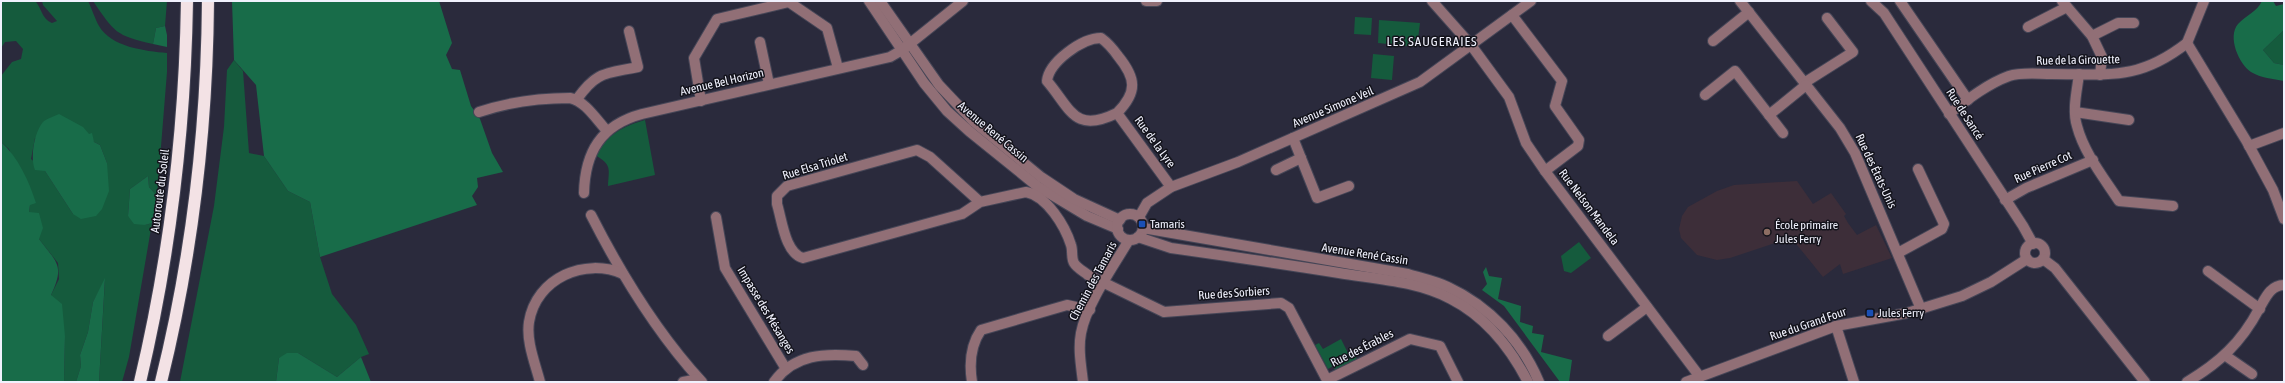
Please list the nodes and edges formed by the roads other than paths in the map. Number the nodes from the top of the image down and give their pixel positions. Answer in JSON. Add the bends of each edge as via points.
{"nodes":[{"id":1,"x":187,"y":1,"type":"edge"},
{"id":2,"x":208,"y":1,"type":"edge"},
{"id":3,"x":869,"y":1,"type":"edge"},
{"id":4,"x":880,"y":1,"type":"edge"},
{"id":5,"x":962,"y":1,"type":"edge"},
{"id":6,"x":1146,"y":1,"type":"edge"},
{"id":7,"x":1157,"y":1,"type":"edge"},
{"id":8,"x":1432,"y":1,"type":"edge"},
{"id":9,"x":1531,"y":1,"type":"edge"},
{"id":10,"x":1740,"y":1,"type":"edge"},
{"id":11,"x":1871,"y":1,"type":"edge"},
{"id":12,"x":1900,"y":1,"type":"edge"},
{"id":13,"x":2204,"y":1,"type":"edge"},
{"id":14,"x":2064,"y":4,"type":"edge"},
{"id":15,"x":1749,"y":12,"type":"junction"},
{"id":16,"x":1512,"y":15,"type":"junction"},
{"id":17,"x":1827,"y":18,"type":"dead end"},
{"id":18,"x":2134,"y":23,"type":"dead end"},
{"id":19,"x":2028,"y":27,"type":"dead end"},
{"id":20,"x":629,"y":31,"type":"dead end"},
{"id":21,"x":2092,"y":36,"type":"junction"},
{"id":22,"x":1713,"y":41,"type":"dead end"},
{"id":23,"x":760,"y":42,"type":"dead end"},
{"id":24,"x":2187,"y":43,"type":"junction"},
{"id":25,"x":1471,"y":45,"type":"junction"},
{"id":26,"x":905,"y":46,"type":"junction"},
{"id":27,"x":838,"y":68,"type":"junction"},
{"id":28,"x":2079,"y":74,"type":"junction"},
{"id":29,"x":2100,"y":75,"type":"junction"},
{"id":30,"x":769,"y":84,"type":"junction"},
{"id":31,"x":1805,"y":84,"type":"junction"},
{"id":32,"x":1705,"y":95,"type":"dead end"},
{"id":33,"x":577,"y":99,"type":"junction"},
{"id":34,"x":1968,"y":100,"type":"junction"},
{"id":35,"x":701,"y":101,"type":"junction"},
{"id":36,"x":479,"y":112,"type":"dead end"},
{"id":37,"x":2075,"y":112,"type":"junction"},
{"id":38,"x":1117,"y":113,"type":"junction"},
{"id":39,"x":1949,"y":114,"type":"junction"},
{"id":40,"x":1769,"y":115,"type":"junction"},
{"id":41,"x":2129,"y":120,"type":"dead end"},
{"id":42,"x":607,"y":131,"type":"junction"},
{"id":43,"x":1783,"y":133,"type":"dead end"},
{"id":44,"x":2284,"y":133,"type":"edge"},
{"id":45,"x":1293,"y":138,"type":"junction"},
{"id":46,"x":2249,"y":146,"type":"junction"},
{"id":47,"x":1301,"y":158,"type":"junction"},
{"id":48,"x":2093,"y":160,"type":"junction"},
{"id":49,"x":1918,"y":169,"type":"dead end"},
{"id":50,"x":1276,"y":170,"type":"dead end"},
{"id":51,"x":1545,"y":171,"type":"junction"},
{"id":52,"x":1349,"y":186,"type":"dead end"},
{"id":53,"x":1171,"y":187,"type":"junction"},
{"id":54,"x":584,"y":193,"type":"dead end"},
{"id":55,"x":2005,"y":200,"type":"junction"},
{"id":56,"x":980,"y":202,"type":"junction"},
{"id":57,"x":2173,"y":206,"type":"dead end"},
{"id":58,"x":591,"y":215,"type":"dead end"},
{"id":59,"x":716,"y":217,"type":"dead end"},
{"id":60,"x":1139,"y":217,"type":"junction"},
{"id":61,"x":2284,"y":219,"type":"edge"},
{"id":62,"x":1119,"y":224,"type":"junction"},
{"id":63,"x":1137,"y":235,"type":"junction"},
{"id":64,"x":2032,"y":244,"type":"junction"},
{"id":65,"x":1898,"y":253,"type":"junction"},
{"id":66,"x":2027,"y":259,"type":"junction"},
{"id":67,"x":2043,"y":259,"type":"junction"},
{"id":68,"x":2208,"y":271,"type":"dead end"},
{"id":69,"x":624,"y":274,"type":"junction"},
{"id":70,"x":1104,"y":282,"type":"junction"},
{"id":71,"x":2284,"y":285,"type":"edge"},
{"id":72,"x":1647,"y":307,"type":"junction"},
{"id":73,"x":1921,"y":309,"type":"junction"},
{"id":74,"x":2260,"y":309,"type":"junction"},
{"id":75,"x":1090,"y":310,"type":"junction"},
{"id":76,"x":1836,"y":326,"type":"junction"},
{"id":77,"x":1608,"y":336,"type":"dead end"},
{"id":78,"x":2226,"y":356,"type":"junction"},
{"id":79,"x":863,"y":365,"type":"dead end"},
{"id":80,"x":786,"y":369,"type":"junction"},
{"id":81,"x":2252,"y":374,"type":"dead end"},
{"id":82,"x":1700,"y":377,"type":"junction"},
{"id":83,"x":701,"y":380,"type":"edge"},
{"id":84,"x":1327,"y":381,"type":"edge"},
{"id":85,"x":140,"y":382,"type":"edge"},
{"id":86,"x":161,"y":382,"type":"edge"},
{"id":87,"x":540,"y":382,"type":"edge"},
{"id":88,"x":683,"y":382,"type":"edge"},
{"id":89,"x":774,"y":382,"type":"edge"},
{"id":90,"x":972,"y":382,"type":"edge"},
{"id":91,"x":1083,"y":382,"type":"edge"},
{"id":92,"x":1458,"y":382,"type":"edge"},
{"id":93,"x":1528,"y":382,"type":"edge"},
{"id":94,"x":1539,"y":382,"type":"edge"},
{"id":95,"x":1686,"y":382,"type":"edge"},
{"id":96,"x":1854,"y":382,"type":"edge"},
{"id":97,"x":2145,"y":382,"type":"edge"},
{"id":98,"x":2187,"y":382,"type":"edge"}],
"edges":[{"from":1,"to":85,"type":"highway","name":"Autoroute du Soleil","via":[[185,84],[178,175],[160,291]]},
{"from":2,"to":86,"type":"highway","via":[[206,84],[197,184],[180,294]]},
{"from":3,"to":26,"type":"street","name":"Avenue René Cassin"},
{"from":4,"to":26,"type":"street","name":"Avenue René Cassin"},
{"from":5,"to":26,"type":"street","name":"Avenue Bel Horizon"},
{"from":6,"to":7,"type":"street"},
{"from":8,"to":25,"type":"street","name":"Rue Nelson Mandela"},
{"from":9,"to":16,"type":"street","name":"Avenue Simone Veil"},
{"from":10,"to":15,"type":"street","name":"Rue des États-Unis"},
{"from":11,"to":39,"type":"street","name":"Rue de Sancé","via":[[1884,13]]},
{"from":12,"to":34,"type":"street"},
{"from":13,"to":24,"type":"street"},
{"from":14,"to":19,"type":"street"},
{"from":14,"to":21,"type":"street"},
{"from":15,"to":22,"type":"street"},
{"from":15,"to":31,"type":"street","name":"Rue des États-Unis"},
{"from":16,"to":25,"type":"street","name":"Avenue Simone Veil"},
{"from":16,"to":51,"type":"street","via":[[1562,81],[1555,106],[1579,140],[1578,146]]},
{"from":17,"to":31,"type":"street","via":[[1853,52]]},
{"from":18,"to":21,"type":"street","via":[[2118,23]]},
{"from":20,"to":33,"type":"street","via":[[638,67],[607,73],[592,80]]},
{"from":21,"to":29,"type":"street","via":[[2102,57]]},
{"from":23,"to":30,"type":"street"},
{"from":24,"to":29,"type":"street","name":"Rue de la Girouette","via":[[2172,54],[2140,70]]},
{"from":24,"to":46,"type":"street"},
{"from":25,"to":45,"type":"street","name":"Avenue Simone Veil","via":[[1420,82]]},
{"from":25,"to":51,"type":"street","name":"Rue Nelson Mandela","via":[[1509,97],[1526,143]]},
{"from":26,"to":27,"type":"street","name":"Avenue Bel Horizon","via":[[890,57]]},
{"from":26,"to":62,"type":"street","name":"Avenue René Cassin","via":[[937,99],[969,131],[1038,186],[1088,216]]},
{"from":27,"to":30,"type":"street","name":"Avenue Bel Horizon"},
{"from":27,"to":35,"type":"street","via":[[827,28],[788,2],[717,19],[694,58]]},
{"from":28,"to":29,"type":"street","name":"Rue de la Girouette"},
{"from":28,"to":34,"type":"street","name":"Rue de la Girouette","via":[[2010,76]]},
{"from":28,"to":37,"type":"street","name":"Rue Pierre Cot"},
{"from":30,"to":35,"type":"street","name":"Avenue Bel Horizon"},
{"from":31,"to":40,"type":"street"},
{"from":31,"to":65,"type":"street","name":"Rue des États-Unis","via":[[1840,128],[1855,153]]},
{"from":32,"to":40,"type":"street","via":[[1735,71]]},
{"from":33,"to":36,"type":"street","via":[[522,101],[502,104]]},
{"from":33,"to":42,"type":"street"},
{"from":34,"to":39,"type":"street","name":"Rue de la Girouette"},
{"from":35,"to":42,"type":"street","name":"Avenue Bel Horizon","via":[[632,117]]},
{"from":37,"to":41,"type":"street"},
{"from":37,"to":48,"type":"street","name":"Rue Pierre Cot","via":[[2076,126]]},
{"from":38,"to":38,"type":"street","name":"Rue de la Lyre","via":[[1126,104],[1132,91],[1132,79],[1130,70],[1101,38],[1088,39],[1061,58],[1048,72],[1047,80],[1072,114],[1080,119],[1098,121]]},
{"from":38,"to":53,"type":"street","name":"Rue de la Lyre"},
{"from":39,"to":55,"type":"street","name":"Rue de Sancé"},
{"from":40,"to":43,"type":"street"},
{"from":42,"to":54,"type":"street","name":"Avenue Bel Horizon","via":[[588,159]]},
{"from":44,"to":46,"type":"street"},
{"from":45,"to":47,"type":"street"},
{"from":45,"to":53,"type":"street","name":"Avenue Simone Veil"},
{"from":46,"to":61,"type":"street","via":[[2273,190]]},
{"from":47,"to":50,"type":"street"},
{"from":47,"to":52,"type":"street","via":[[1317,198]]},
{"from":48,"to":55,"type":"street","name":"Rue Pierre Cot","via":[[2026,188]]},
{"from":48,"to":57,"type":"street","name":"Rue Pierre Cot","via":[[2119,201]]},
{"from":49,"to":65,"type":"street","via":[[1944,224],[1942,229]]},
{"from":51,"to":72,"type":"street","name":"Rue Nelson Mandela"},
{"from":53,"to":60,"type":"street","name":"Avenue Simone Veil","via":[[1147,203]]},
{"from":55,"to":64,"type":"street","name":"Rue de Sancé"},
{"from":56,"to":56,"type":"street","name":"Rue Elsa Triolet","via":[[930,157],[917,150],[787,186],[777,196],[777,204],[791,249],[796,255],[804,258],[962,214]]},
{"from":56,"to":70,"type":"street","name":"Rue Elsa Triolet","via":[[1031,193],[1050,209],[1064,229],[1072,246],[1074,262],[1088,275]]},
{"from":58,"to":69,"type":"street"},
{"from":59,"to":80,"type":"street","name":"Impasse des Mésanges","via":[[725,268]]},
{"from":60,"to":62,"type":"street","via":[[1127,215]]},
{"from":60,"to":63,"type":"street"},
{"from":62,"to":63,"type":"street","via":[[1122,236]]},
{"from":63,"to":70,"type":"street","name":"Chemin des Tamaris"},
{"from":63,"to":93,"type":"street","name":"Avenue René Cassin","via":[[1171,248],[1398,282],[1437,292],[1486,323],[1508,348]]},
{"from":63,"to":94,"type":"street","name":"Avenue René Cassin","via":[[1408,274],[1449,287],[1497,321],[1517,342]]},
{"from":64,"to":66,"type":"street","via":[[2025,250]]},
{"from":64,"to":67,"type":"street","via":[[2038,244],[2043,248]]},
{"from":65,"to":73,"type":"street","name":"Rue des États-Unis"},
{"from":66,"to":67,"type":"street","via":[[2034,263]]},
{"from":66,"to":73,"type":"street","name":"Rue du Grand Four","via":[[1979,289]]},
{"from":67,"to":97,"type":"street","via":[[2055,268]]},
{"from":68,"to":74,"type":"street"},
{"from":69,"to":83,"type":"street","via":[[663,333]]},
{"from":69,"to":87,"type":"street","via":[[600,267],[578,270],[560,277],[543,291],[534,304],[529,323],[530,343]]},
{"from":70,"to":75,"type":"street","name":"Chemin des Tamaris"},
{"from":70,"to":84,"type":"street","name":"Rue des Sorbiers","via":[[1164,312],[1281,303],[1289,308],[1294,316]]},
{"from":71,"to":74,"type":"street","via":[[2269,292]]},
{"from":72,"to":77,"type":"street"},
{"from":72,"to":82,"type":"street","name":"Rue Nelson Mandela"},
{"from":73,"to":76,"type":"street","name":"Rue du Grand Four","via":[[1887,318]]},
{"from":74,"to":78,"type":"street"},
{"from":75,"to":90,"type":"street","via":[[1067,305],[981,330],[969,362]]},
{"from":75,"to":91,"type":"street","name":"Chemin des Tamaris","via":[[1081,332],[1079,350]]},
{"from":76,"to":82,"type":"street","name":"Rue du Grand Four"},
{"from":76,"to":96,"type":"street"},
{"from":78,"to":81,"type":"street"},
{"from":78,"to":98,"type":"street"},
{"from":79,"to":80,"type":"street","via":[[856,356],[816,355]]},
{"from":80,"to":89,"type":"street"},
{"from":82,"to":95,"type":"street","name":"Rue du Grand Four"},
{"from":83,"to":88,"type":"street"},
{"from":84,"to":92,"type":"street","name":"Rue des Érables","via":[[1410,338],[1440,346]]}]}
